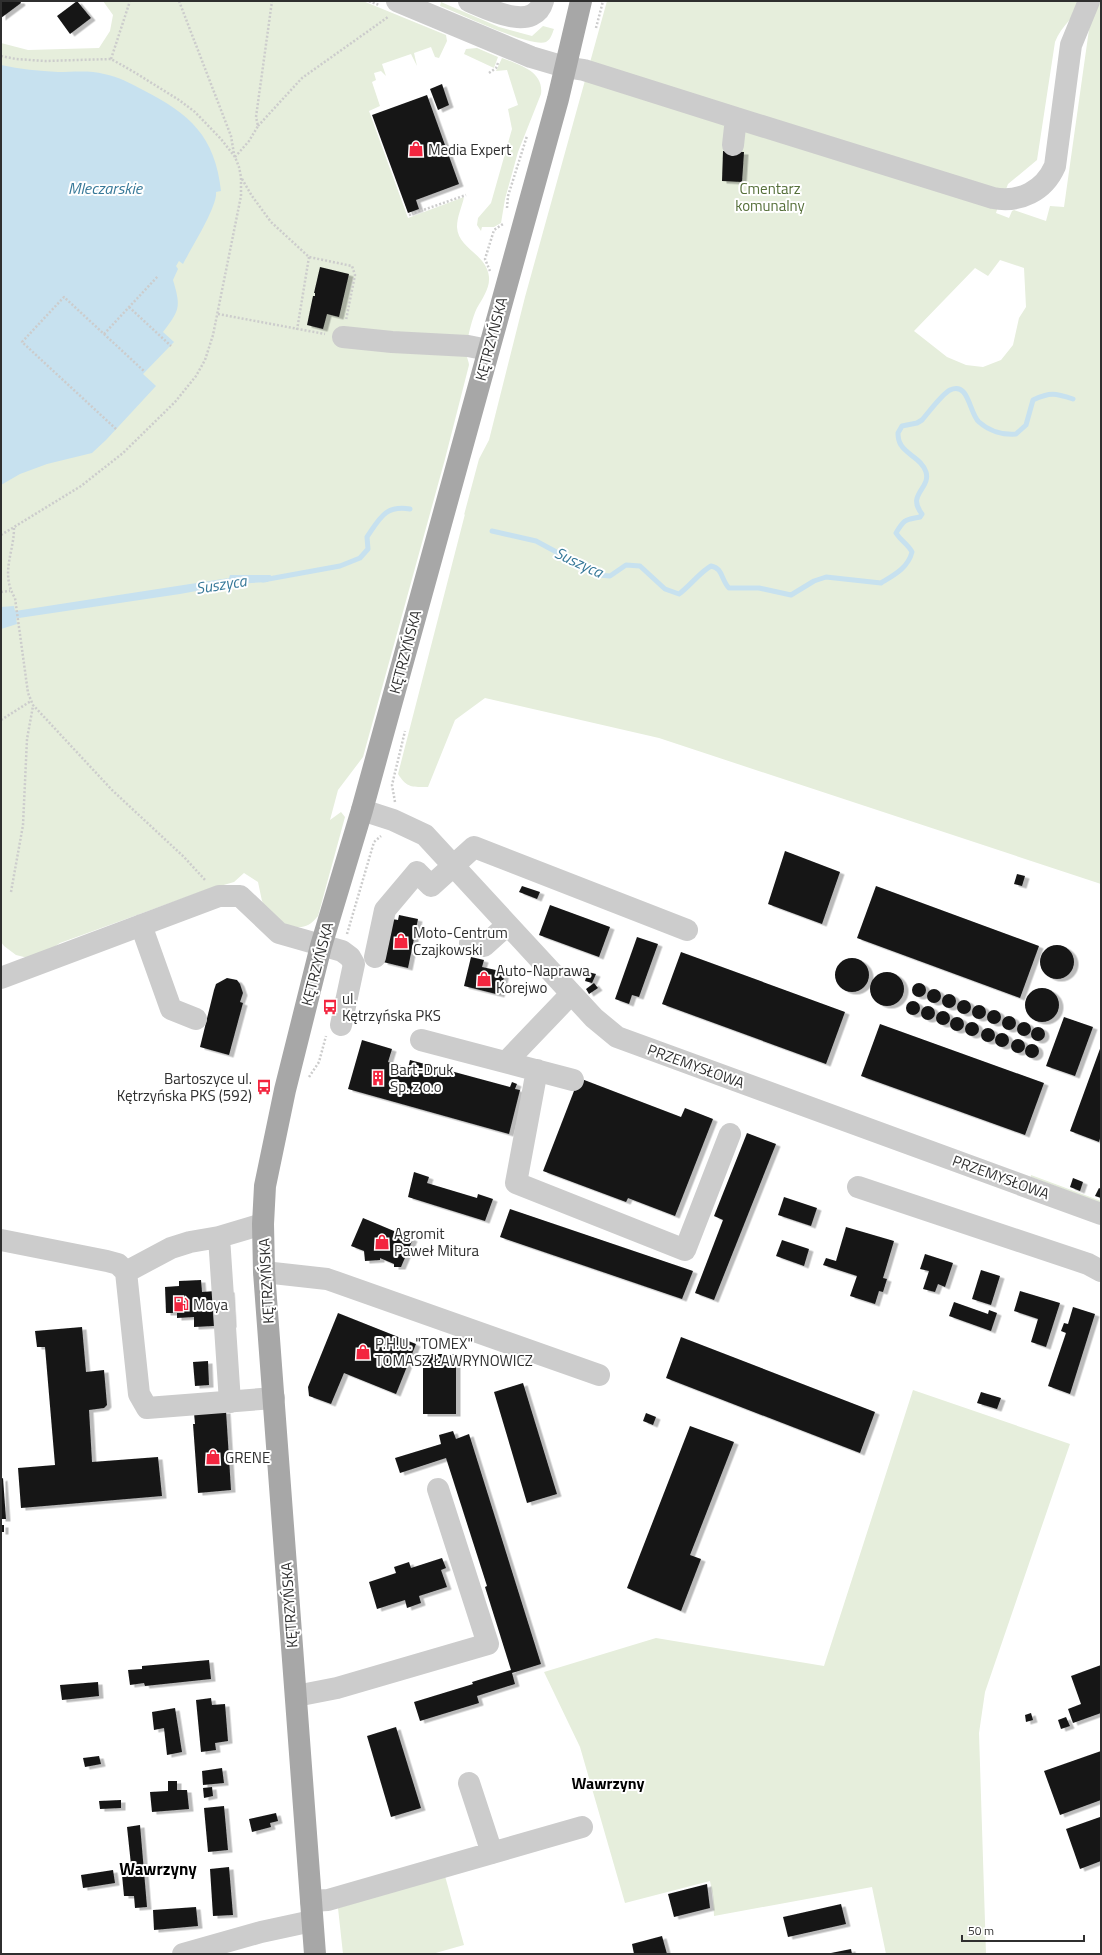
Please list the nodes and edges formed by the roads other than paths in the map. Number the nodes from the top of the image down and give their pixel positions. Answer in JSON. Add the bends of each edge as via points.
{"nodes":[{"id":1,"x":469,"y":1,"type":"edge"},
{"id":2,"x":543,"y":1,"type":"edge"},
{"id":3,"x":581,"y":1,"type":"edge"},
{"id":4,"x":1089,"y":1,"type":"edge"},
{"id":5,"x":420,"y":5,"type":"edge"},
{"id":6,"x":389,"y":8,"type":"edge"},
{"id":7,"x":565,"y":67,"type":"junction"},
{"id":8,"x":736,"y":118,"type":"junction"},
{"id":9,"x":733,"y":145,"type":"dead end"},
{"id":10,"x":343,"y":337,"type":"road end"},
{"id":11,"x":488,"y":350,"type":"junction"},
{"id":12,"x":362,"y":810,"type":"junction"},
{"id":13,"x":454,"y":866,"type":"junction"},
{"id":14,"x":141,"y":925,"type":"junction"},
{"id":15,"x":507,"y":925,"type":"junction"},
{"id":16,"x":687,"y":930,"type":"dead end"},
{"id":17,"x":470,"y":943,"type":"dead end"},
{"id":18,"x":321,"y":946,"type":"junction"},
{"id":19,"x":375,"y":957,"type":"dead end"},
{"id":20,"x":1,"y":977,"type":"edge"},
{"id":21,"x":571,"y":994,"type":"junction"},
{"id":22,"x":196,"y":1019,"type":"dead end"},
{"id":23,"x":341,"y":1025,"type":"dead end"},
{"id":24,"x":421,"y":1040,"type":"dead end"},
{"id":25,"x":506,"y":1062,"type":"junction"},
{"id":26,"x":537,"y":1070,"type":"junction"},
{"id":27,"x":573,"y":1080,"type":"dead end"},
{"id":28,"x":730,"y":1134,"type":"dead end"},
{"id":29,"x":858,"y":1187,"type":"dead end"},
{"id":30,"x":1101,"y":1214,"type":"edge"},
{"id":31,"x":263,"y":1224,"type":"junction"},
{"id":32,"x":219,"y":1237,"type":"junction"},
{"id":33,"x":1,"y":1240,"type":"edge"},
{"id":34,"x":1101,"y":1271,"type":"edge"},
{"id":35,"x":126,"y":1272,"type":"junction"},
{"id":36,"x":264,"y":1272,"type":"junction"},
{"id":37,"x":599,"y":1375,"type":"dead end"},
{"id":38,"x":274,"y":1398,"type":"junction"},
{"id":39,"x":230,"y":1402,"type":"junction"},
{"id":40,"x":438,"y":1489,"type":"dead end"},
{"id":41,"x":296,"y":1696,"type":"junction"},
{"id":42,"x":469,"y":1783,"type":"dead end"},
{"id":43,"x":582,"y":1827,"type":"dead end"},
{"id":44,"x":492,"y":1853,"type":"junction"},
{"id":45,"x":311,"y":1911,"type":"junction"},
{"id":46,"x":183,"y":1954,"type":"edge"},
{"id":47,"x":315,"y":1954,"type":"edge"}],
"edges":[{"from":1,"to":2,"type":"street","via":[[503,14],[524,18],[535,13]]},
{"from":3,"to":7,"type":"main road","name":"KĘTRZYŃSKA"},
{"from":4,"to":8,"type":"street","via":[[1072,45],[1055,166],[1050,177],[1027,196],[1014,200],[993,198]]},
{"from":5,"to":6,"type":"street"},
{"from":5,"to":7,"type":"street","via":[[531,57]]},
{"from":7,"to":8,"type":"street","via":[[584,70]]},
{"from":7,"to":11,"type":"main road","name":"KĘTRZYŃSKA"},
{"from":8,"to":9,"type":"street"},
{"from":10,"to":11,"type":"street","via":[[462,345]]},
{"from":11,"to":12,"type":"main road","name":"KĘTRZYŃSKA"},
{"from":12,"to":13,"type":"street","name":"PRZEMYSŁOWA","via":[[393,820],[425,835]]},
{"from":12,"to":18,"type":"main road","name":"KĘTRZYŃSKA"},
{"from":13,"to":15,"type":"street","name":"PRZEMYSŁOWA"},
{"from":13,"to":16,"type":"street","via":[[474,847]]},
{"from":13,"to":19,"type":"street","via":[[431,886],[417,872],[385,910]]},
{"from":14,"to":18,"type":"street","via":[[219,896],[240,896],[279,933]]},
{"from":14,"to":20,"type":"street"},
{"from":14,"to":22,"type":"street","via":[[171,1009]]},
{"from":15,"to":17,"type":"street","via":[[484,946]]},
{"from":15,"to":21,"type":"street","name":"PRZEMYSŁOWA"},
{"from":18,"to":23,"type":"street","via":[[346,953],[354,964]]},
{"from":18,"to":31,"type":"main road","name":"KĘTRZYŃSKA","via":[[274,1135],[265,1186]]},
{"from":21,"to":25,"type":"street"},
{"from":21,"to":30,"type":"street","name":"PRZEMYSŁOWA","via":[[617,1037]]},
{"from":24,"to":25,"type":"street"},
{"from":25,"to":26,"type":"street"},
{"from":26,"to":27,"type":"street"},
{"from":26,"to":28,"type":"street","via":[[516,1183],[685,1250]]},
{"from":29,"to":34,"type":"street","via":[[1088,1264]]},
{"from":31,"to":32,"type":"street"},
{"from":31,"to":36,"type":"main road","name":"KĘTRZYŃSKA"},
{"from":32,"to":35,"type":"street","via":[[171,1248]]},
{"from":32,"to":39,"type":"street"},
{"from":33,"to":35,"type":"street","via":[[107,1261],[118,1264]]},
{"from":35,"to":39,"type":"street","via":[[140,1394],[147,1408]]},
{"from":36,"to":37,"type":"street","via":[[326,1280]]},
{"from":36,"to":38,"type":"main road","name":"KĘTRZYŃSKA"},
{"from":38,"to":39,"type":"street"},
{"from":38,"to":41,"type":"main road","name":"KĘTRZYŃSKA"},
{"from":40,"to":41,"type":"street","via":[[488,1644],[337,1688]]},
{"from":41,"to":45,"type":"main road","name":"KĘTRZYŃSKA"},
{"from":42,"to":44,"type":"street"},
{"from":43,"to":44,"type":"street"},
{"from":44,"to":45,"type":"street","via":[[328,1900]]},
{"from":45,"to":46,"type":"street","via":[[261,1932]]},
{"from":45,"to":47,"type":"main road","name":"KĘTRZYŃSKA"}]}
